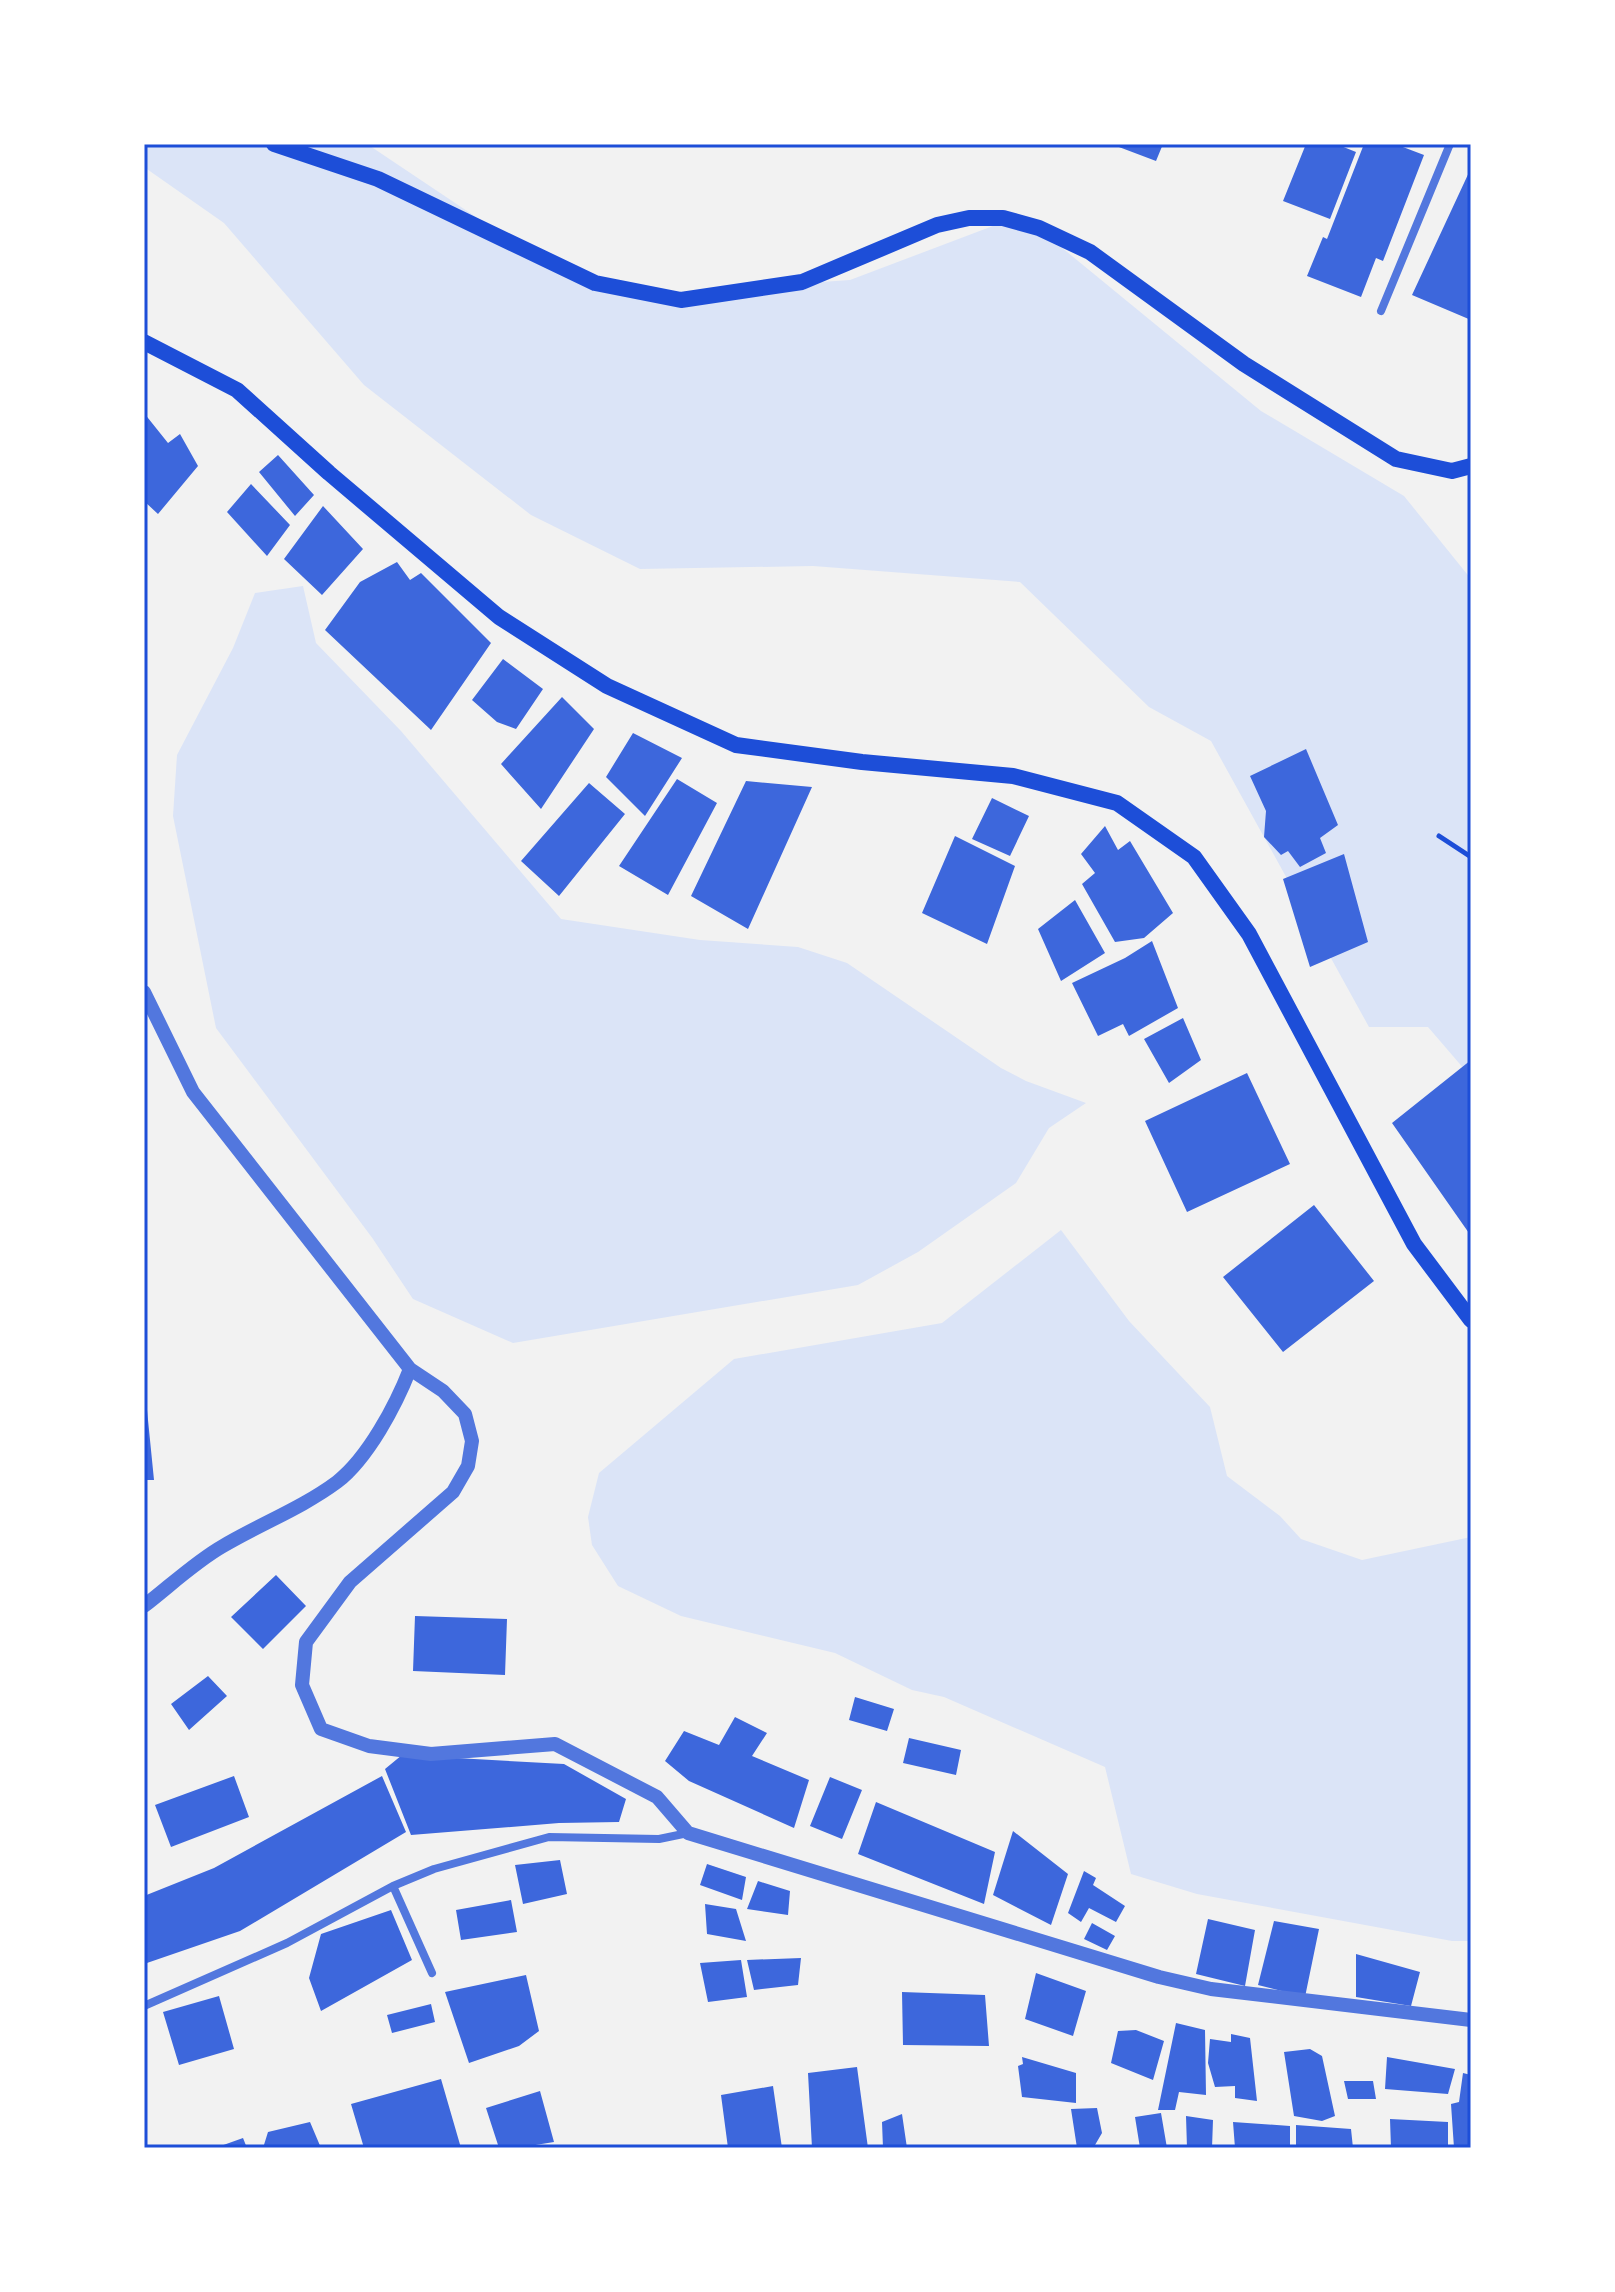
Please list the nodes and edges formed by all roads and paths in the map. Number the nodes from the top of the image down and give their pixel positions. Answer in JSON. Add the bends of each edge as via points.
{"nodes":[{"id":1,"x":274,"y":144,"type":"edge"},
{"id":2,"x":1450,"y":144,"type":"edge"},
{"id":3,"x":1381,"y":311,"type":"dead end"},
{"id":4,"x":144,"y":342,"type":"edge"},
{"id":5,"x":1471,"y":466,"type":"edge"},
{"id":6,"x":1439,"y":836,"type":"dead end"},
{"id":7,"x":1471,"y":857,"type":"edge"},
{"id":8,"x":144,"y":992,"type":"edge"},
{"id":9,"x":1471,"y":1320,"type":"edge"},
{"id":10,"x":410,"y":1369,"type":"junction"},
{"id":11,"x":144,"y":1606,"type":"edge"},
{"id":12,"x":688,"y":1833,"type":"junction"},
{"id":13,"x":393,"y":1886,"type":"junction"},
{"id":14,"x":432,"y":1973,"type":"dead end"},
{"id":15,"x":144,"y":2006,"type":"edge"},
{"id":16,"x":1471,"y":2020,"type":"edge"}],
"edges":[{"from":1,"to":5,"type":"main road","via":[[378,179],[595,283],[681,300],[802,282],[937,225],[1003,218],[1090,252],[1244,364],[1396,459],[1452,471]]},
{"from":2,"to":3,"type":"street"},
{"from":4,"to":9,"type":"main road","via":[[237,390],[499,617],[607,686],[736,745],[1013,776],[1117,803],[1194,857],[1249,934],[1414,1244]]},
{"from":6,"to":7,"type":"path"},
{"from":8,"to":10,"type":"street","via":[[193,1092]]},
{"from":10,"to":11,"type":"street","via":[[396,1404],[358,1462],[337,1482],[221,1547]]},
{"from":10,"to":12,"type":"street","via":[[465,1414],[472,1441],[468,1466],[453,1492],[350,1582],[306,1642],[302,1685],[321,1729],[369,1746],[431,1754],[555,1744],[657,1797]]},
{"from":12,"to":13,"type":"street","via":[[659,1839],[549,1837]]},
{"from":12,"to":16,"type":"street","via":[[1159,1977],[1211,1989]]},
{"from":13,"to":14,"type":"street"},
{"from":13,"to":15,"type":"street","via":[[287,1943]]}]}
